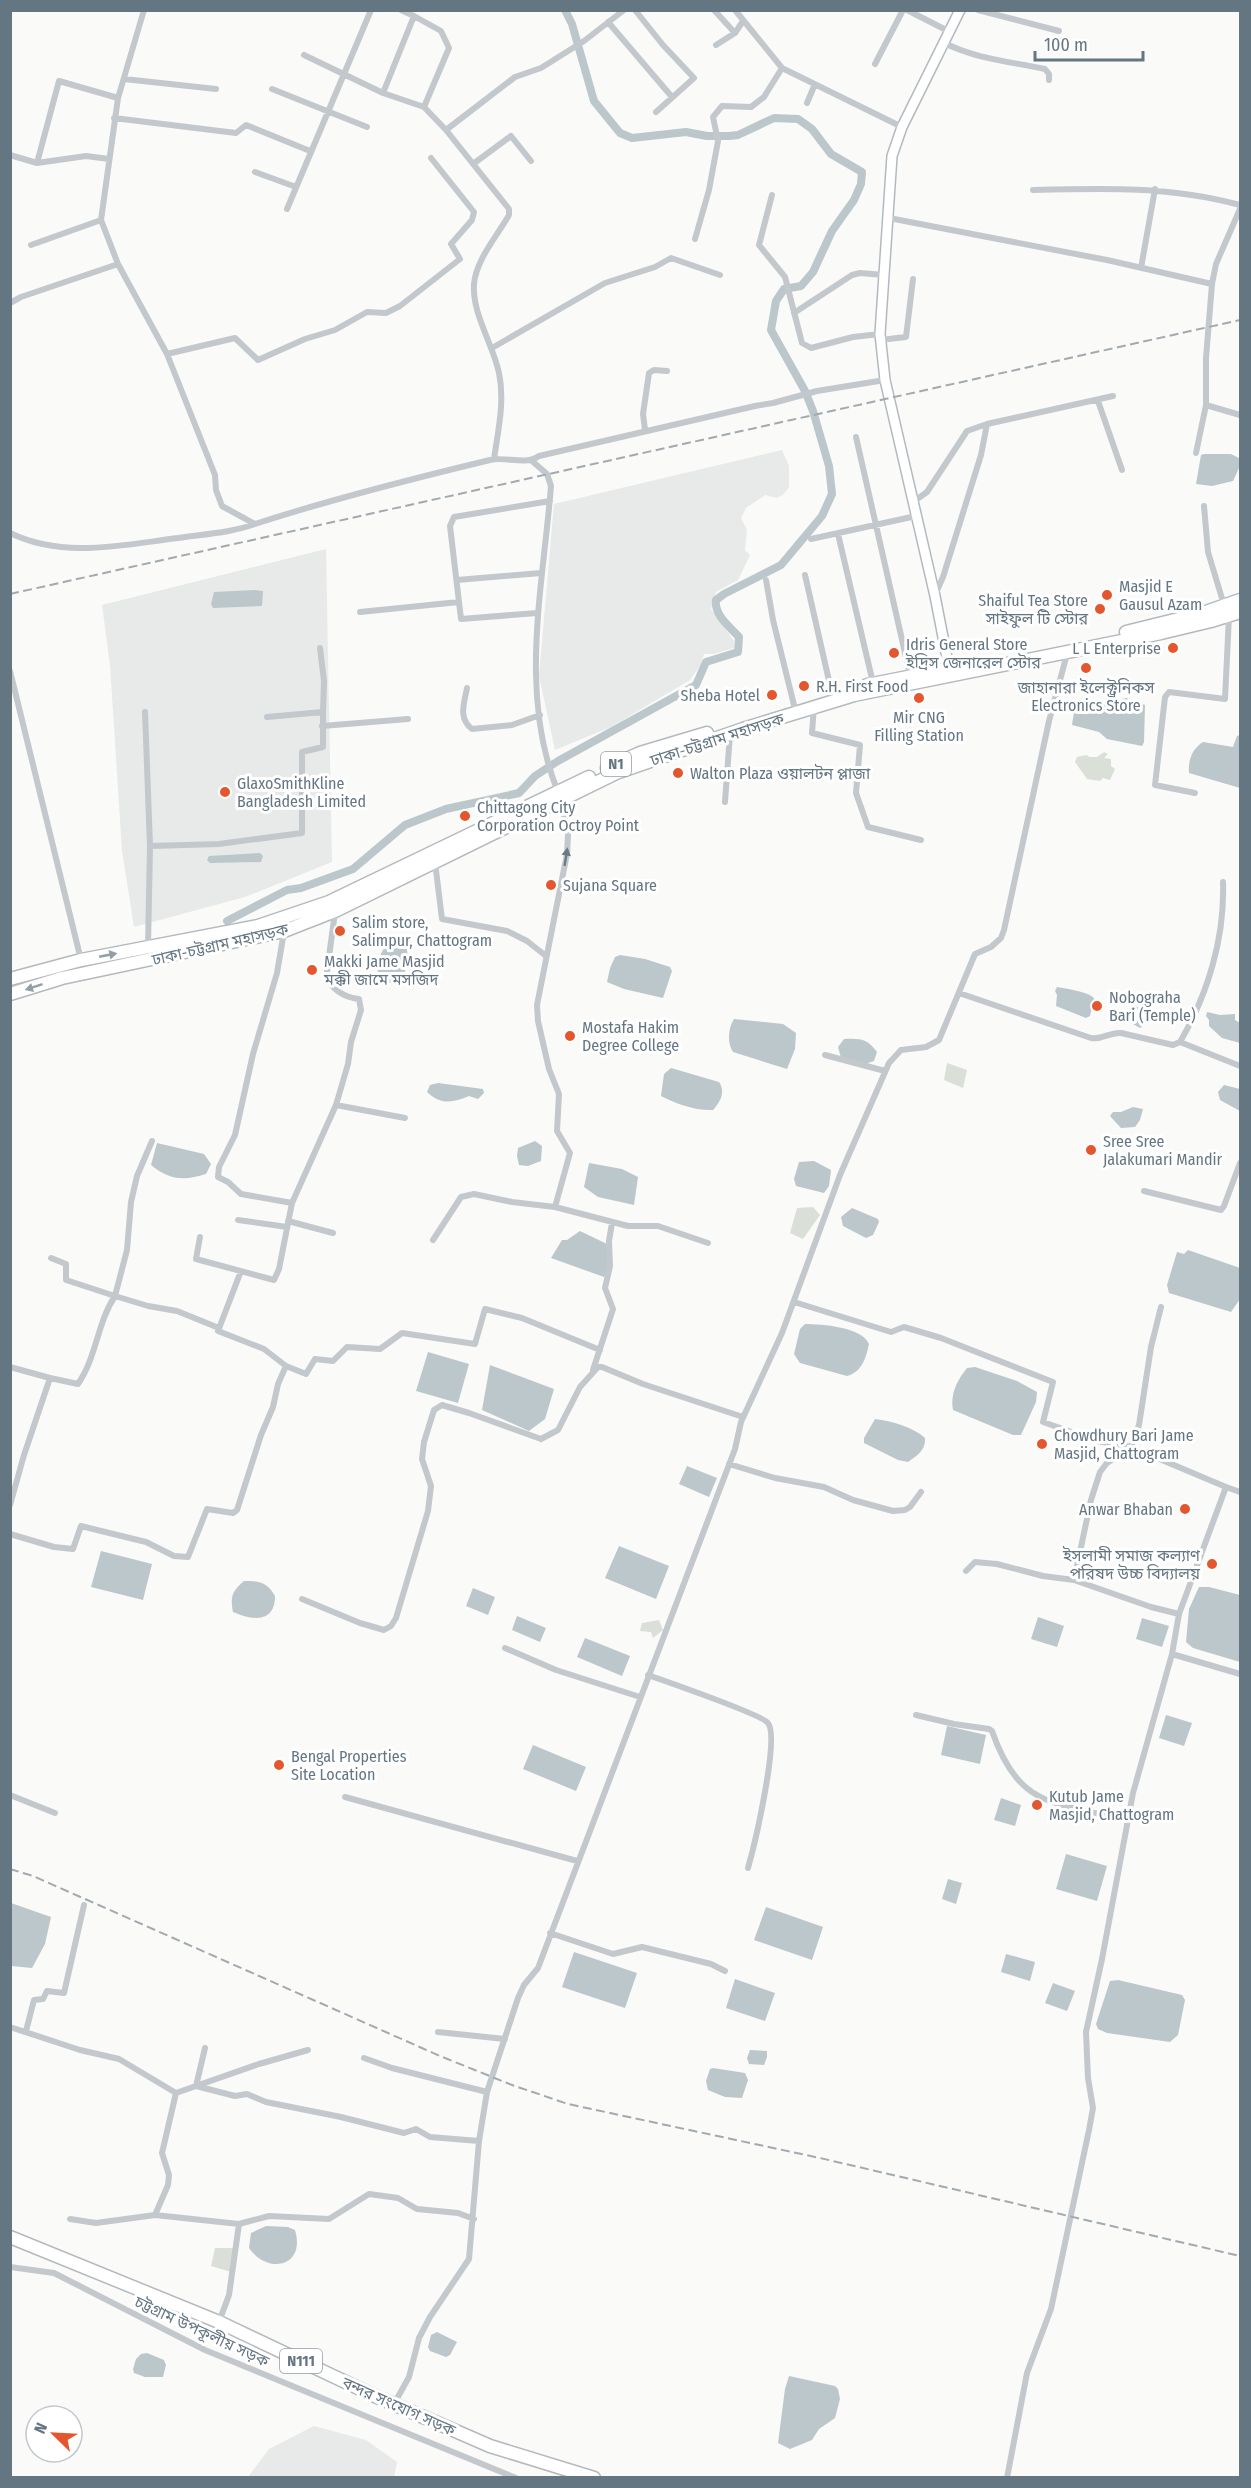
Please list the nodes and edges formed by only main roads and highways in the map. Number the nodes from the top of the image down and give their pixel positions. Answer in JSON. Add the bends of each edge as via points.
{"nodes":[{"id":1,"x":1240,"y":600,"type":"edge"},
{"id":2,"x":1231,"y":611,"type":"edge"},
{"id":3,"x":722,"y":734,"type":"junction"},
{"id":4,"x":559,"y":796,"type":"junction"},
{"id":5,"x":10,"y":979,"type":"edge"},
{"id":6,"x":10,"y":994,"type":"edge"},
{"id":7,"x":10,"y":2237,"type":"edge"},
{"id":8,"x":594,"y":2478,"type":"edge"}],
"edges":[{"from":1,"to":2,"type":"highway","name":"ঢাকা-চট্টগ্রাম মহাসড়ক","number":"N1"},
{"from":2,"to":3,"type":"highway","name":"ঢাকা-চট্টগ্রাম মহাসড়ক","number":"N1","via":[[1181,629],[854,695]]},
{"from":2,"to":3,"type":"highway","name":"ঢাকা-চট্টগ্রাম মহাসড়ক","number":"N1","via":[[873,683],[794,705]]},
{"from":3,"to":4,"type":"highway","name":"ঢাকা-চট্টগ্রাম মহাসড়ক","number":"N1"},
{"from":5,"to":4,"type":"highway","name":"ঢাকা-চট্টগ্রাম মহাসড়ক","number":"N1","one_way":true,"via":[[81,960],[258,926],[329,902]]},
{"from":4,"to":6,"type":"highway","name":"ঢাকা-চট্টগ্রাম মহাসড়ক","number":"N1","one_way":true,"via":[[335,911],[284,931],[62,978]]},
{"from":7,"to":8,"type":"highway","name":"বন্দর সংযোগ সড়ক","number":"N111","via":[[219,2322],[490,2446]]}]}
